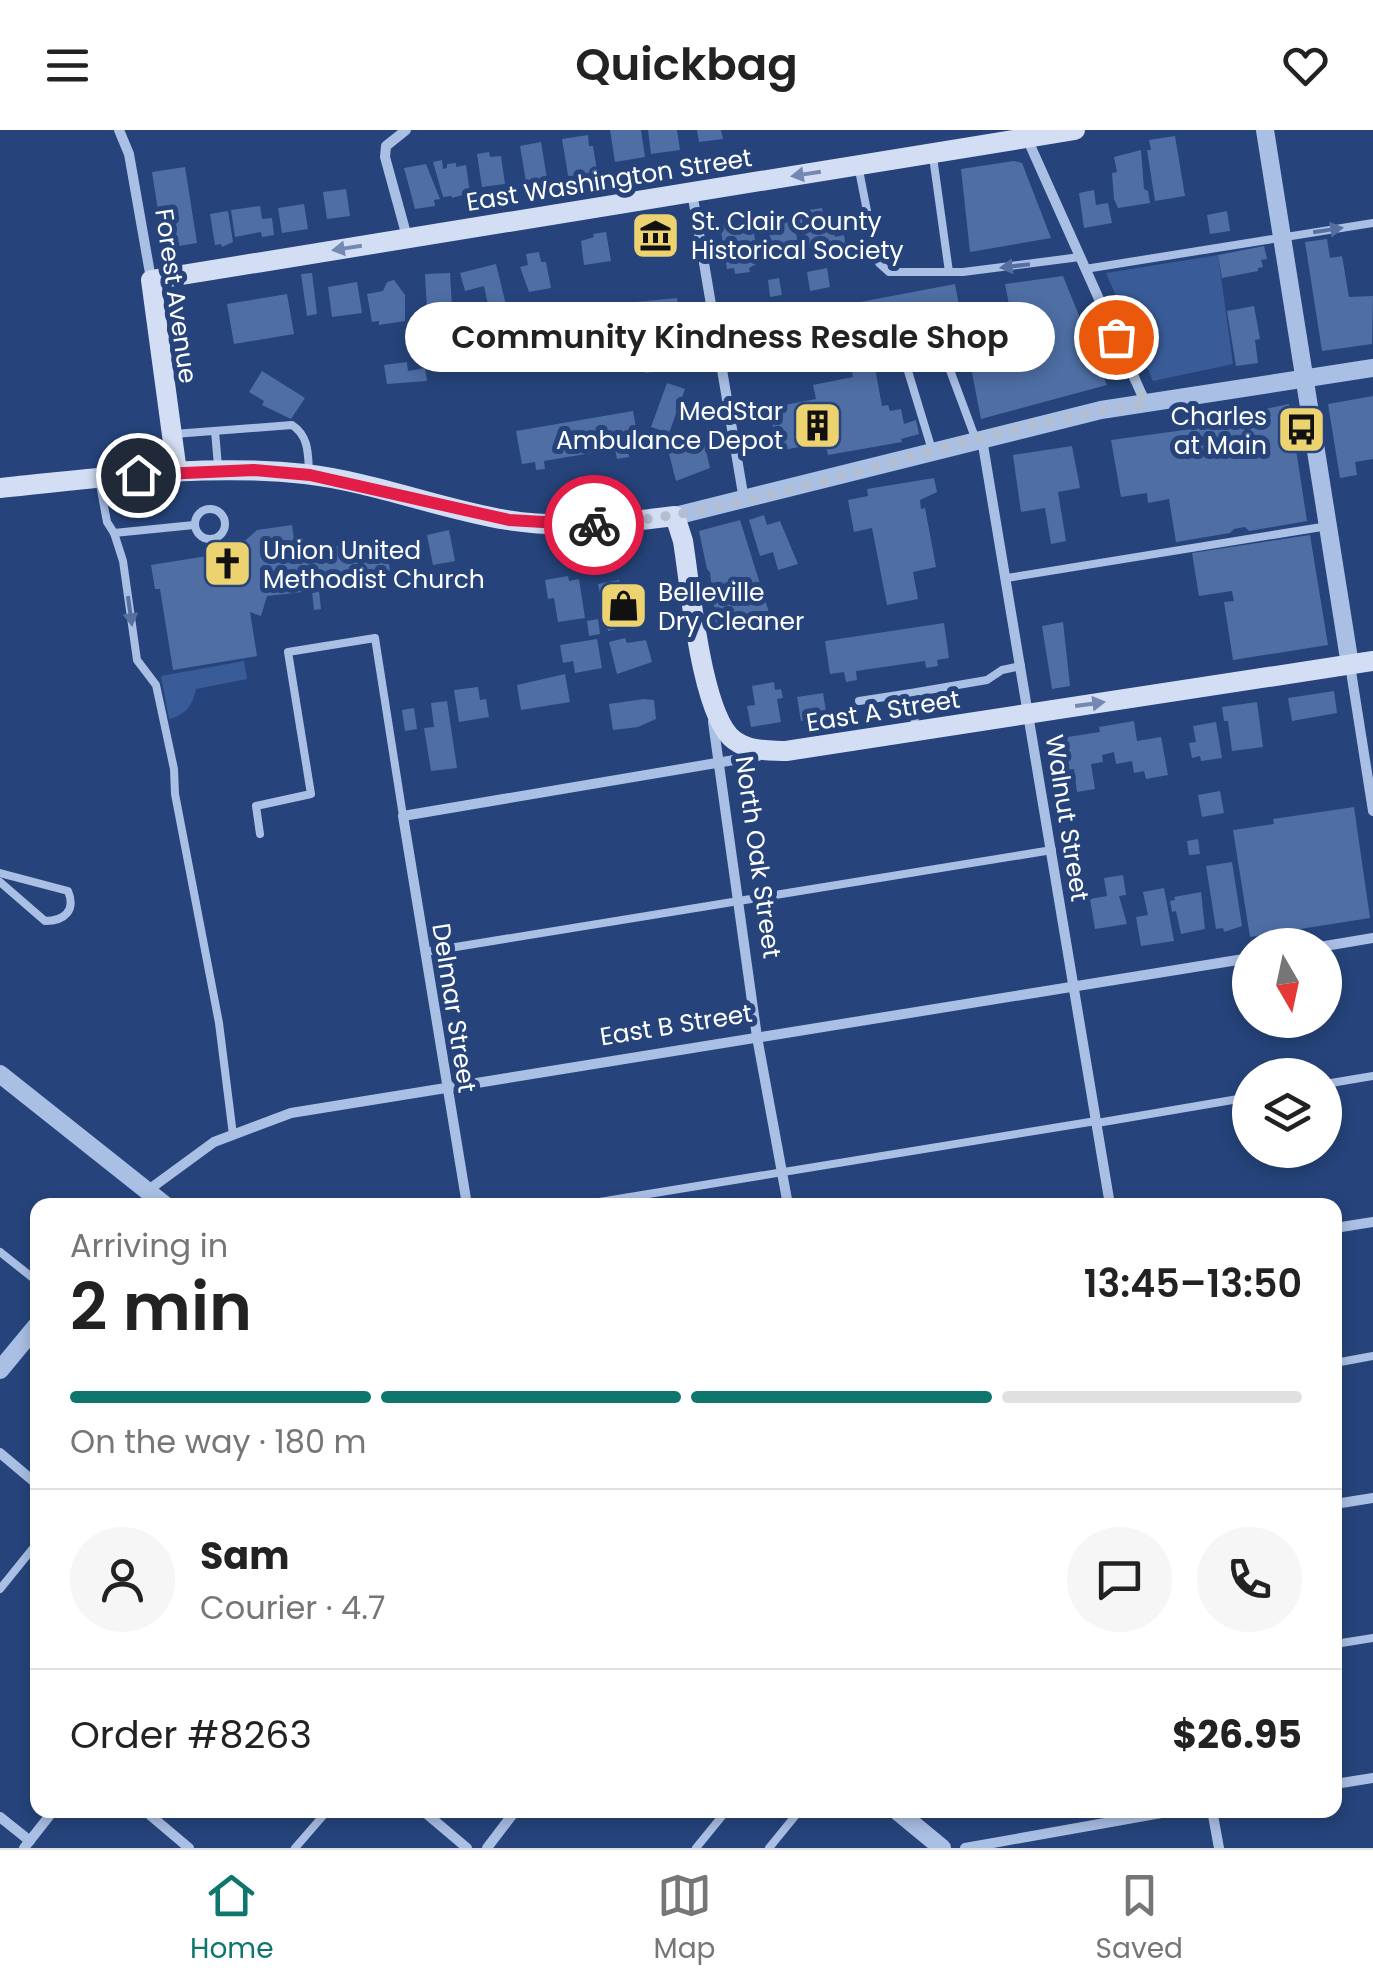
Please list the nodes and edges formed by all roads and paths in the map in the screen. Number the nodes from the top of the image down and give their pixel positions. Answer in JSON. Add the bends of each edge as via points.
{"nodes":[{"id":1,"x":119,"y":130,"type":"edge"},
{"id":2,"x":406,"y":130,"type":"edge"},
{"id":3,"x":1075,"y":130,"type":"edge"},
{"id":4,"x":1265,"y":130,"type":"edge"},
{"id":5,"x":1025,"y":134,"type":"edge"},
{"id":6,"x":933,"y":153,"type":"junction"},
{"id":7,"x":858,"y":165,"type":"junction"},
{"id":8,"x":692,"y":192,"type":"junction"},
{"id":9,"x":1373,"y":222,"type":"edge"},
{"id":10,"x":1282,"y":237,"type":"junction"},
{"id":11,"x":407,"y":238,"type":"junction"},
{"id":12,"x":1080,"y":257,"type":"junction"},
{"id":13,"x":1085,"y":269,"type":"junction"},
{"id":14,"x":949,"y":272,"type":"junction"},
{"id":15,"x":151,"y":280,"type":"junction"},
{"id":16,"x":1373,"y":368,"type":"edge"},
{"id":17,"x":1304,"y":379,"type":"junction"},
{"id":18,"x":1146,"y":404,"type":"junction"},
{"id":19,"x":215,"y":431,"type":"junction"},
{"id":20,"x":170,"y":434,"type":"junction"},
{"id":21,"x":979,"y":439,"type":"junction"},
{"id":22,"x":932,"y":451,"type":"junction"},
{"id":23,"x":218,"y":471,"type":"junction"},
{"id":24,"x":176,"y":472,"type":"junction"},
{"id":25,"x":310,"y":475,"type":"junction"},
{"id":26,"x":100,"y":478,"type":"junction"},
{"id":27,"x":0,"y":488,"type":"edge"},
{"id":28,"x":744,"y":500,"type":"junction"},
{"id":29,"x":675,"y":516,"type":"junction"},
{"id":30,"x":194,"y":524,"type":"junction"},
{"id":31,"x":1328,"y":526,"type":"junction"},
{"id":32,"x":114,"y":533,"type":"junction"},
{"id":33,"x":1006,"y":578,"type":"junction"},
{"id":34,"x":1373,"y":662,"type":"edge"},
{"id":35,"x":1350,"y":665,"type":"junction"},
{"id":36,"x":1022,"y":666,"type":"junction"},
{"id":37,"x":708,"y":692,"type":"junction"},
{"id":38,"x":910,"y":693,"type":"junction"},
{"id":39,"x":859,"y":701,"type":"dead end"},
{"id":40,"x":1030,"y":713,"type":"junction"},
{"id":41,"x":916,"y":731,"type":"junction"},
{"id":42,"x":786,"y":751,"type":"junction"},
{"id":43,"x":721,"y":762,"type":"junction"},
{"id":44,"x":1372,"y":798,"type":"edge"},
{"id":45,"x":1373,"y":811,"type":"edge"},
{"id":46,"x":403,"y":816,"type":"junction"},
{"id":47,"x":260,"y":834,"type":"dead end"},
{"id":48,"x":1052,"y":850,"type":"junction"},
{"id":49,"x":0,"y":872,"type":"edge"},
{"id":50,"x":0,"y":882,"type":"edge"},
{"id":51,"x":739,"y":899,"type":"junction"},
{"id":52,"x":1373,"y":938,"type":"edge"},
{"id":53,"x":1342,"y":943,"type":"edge"},
{"id":54,"x":425,"y":952,"type":"junction"},
{"id":55,"x":1232,"y":961,"type":"edge"},
{"id":56,"x":1074,"y":986,"type":"junction"},
{"id":57,"x":757,"y":1037,"type":"junction"},
{"id":58,"x":0,"y":1074,"type":"edge"},
{"id":59,"x":1373,"y":1076,"type":"edge"},
{"id":60,"x":1342,"y":1081,"type":"edge"},
{"id":61,"x":447,"y":1086,"type":"junction"},
{"id":62,"x":1232,"y":1100,"type":"edge"},
{"id":63,"x":1096,"y":1122,"type":"junction"},
{"id":64,"x":232,"y":1135,"type":"junction"},
{"id":65,"x":782,"y":1173,"type":"junction"},
{"id":66,"x":142,"y":1198,"type":"edge"},
{"id":67,"x":465,"y":1198,"type":"edge"},
{"id":68,"x":625,"y":1198,"type":"edge"},
{"id":69,"x":787,"y":1198,"type":"edge"},
{"id":70,"x":1109,"y":1198,"type":"edge"},
{"id":71,"x":1373,"y":1222,"type":"edge"},
{"id":72,"x":1342,"y":1227,"type":"edge"},
{"id":73,"x":0,"y":1252,"type":"edge"},
{"id":74,"x":30,"y":1276,"type":"edge"},
{"id":75,"x":30,"y":1334,"type":"edge"},
{"id":76,"x":1373,"y":1356,"type":"edge"},
{"id":77,"x":1342,"y":1361,"type":"edge"},
{"id":78,"x":0,"y":1370,"type":"edge"},
{"id":79,"x":0,"y":1454,"type":"edge"},
{"id":80,"x":30,"y":1478,"type":"edge"},
{"id":81,"x":1373,"y":1498,"type":"edge"},
{"id":82,"x":1342,"y":1503,"type":"edge"},
{"id":83,"x":30,"y":1552,"type":"edge"},
{"id":84,"x":0,"y":1589,"type":"edge"},
{"id":85,"x":1373,"y":1638,"type":"edge"},
{"id":86,"x":1342,"y":1643,"type":"edge"},
{"id":87,"x":1373,"y":1778,"type":"edge"},
{"id":88,"x":1342,"y":1783,"type":"edge"},
{"id":89,"x":0,"y":1817,"type":"edge"},
{"id":90,"x":48,"y":1818,"type":"edge"},
{"id":91,"x":153,"y":1818,"type":"edge"},
{"id":92,"x":321,"y":1818,"type":"edge"},
{"id":93,"x":431,"y":1818,"type":"edge"},
{"id":94,"x":510,"y":1818,"type":"edge"},
{"id":95,"x":720,"y":1818,"type":"edge"},
{"id":96,"x":793,"y":1818,"type":"edge"},
{"id":97,"x":906,"y":1818,"type":"edge"},
{"id":98,"x":1133,"y":1818,"type":"edge"},
{"id":99,"x":1213,"y":1818,"type":"edge"},
{"id":100,"x":27,"y":1844,"type":"edge"},
{"id":101,"x":189,"y":1848,"type":"edge"},
{"id":102,"x":295,"y":1848,"type":"edge"},
{"id":103,"x":467,"y":1848,"type":"edge"},
{"id":104,"x":487,"y":1848,"type":"edge"},
{"id":105,"x":696,"y":1848,"type":"edge"},
{"id":106,"x":769,"y":1848,"type":"edge"},
{"id":107,"x":942,"y":1848,"type":"edge"},
{"id":108,"x":964,"y":1848,"type":"edge"},
{"id":109,"x":1219,"y":1848,"type":"edge"}],
"edges":[{"from":1,"to":15,"type":"street","name":"Forest Avenue"},
{"from":2,"to":11,"type":"street","via":[[386,146],[385,157]]},
{"from":3,"to":5,"type":"main road","name":"East Washington Street"},
{"from":4,"to":10,"type":"street"},
{"from":5,"to":6,"type":"main road","name":"East Washington Street"},
{"from":5,"to":12,"type":"street"},
{"from":6,"to":7,"type":"main road","name":"East Washington Street"},
{"from":6,"to":14,"type":"lane"},
{"from":7,"to":8,"type":"main road","name":"East Washington Street","one_way":true},
{"from":7,"to":14,"type":"lane","via":[[879,262],[889,272]]},
{"from":8,"to":11,"type":"main road","name":"East Washington Street"},
{"from":8,"to":28,"type":"street"},
{"from":10,"to":9,"type":"lane","one_way":true},
{"from":10,"to":13,"type":"lane"},
{"from":10,"to":17,"type":"street"},
{"from":11,"to":15,"type":"main road","name":"East Washington Street","one_way":true},
{"from":12,"to":13,"type":"street"},
{"from":12,"to":14,"type":"lane","one_way":true},
{"from":13,"to":18,"type":"street"},
{"from":15,"to":20,"type":"main road","name":"Forest Avenue"},
{"from":16,"to":17,"type":"street"},
{"from":17,"to":18,"type":"street"},
{"from":17,"to":31,"type":"street"},
{"from":18,"to":21,"type":"street"},
{"from":19,"to":20,"type":"lane"},
{"from":19,"to":23,"type":"lane"},
{"from":19,"to":25,"type":"lane","via":[[292,425],[306,443]]},
{"from":20,"to":24,"type":"main road","name":"Forest Avenue"},
{"from":21,"to":22,"type":"street"},
{"from":21,"to":22,"type":"lane","via":[[941,346],[935,340],[906,342],[904,358]]},
{"from":21,"to":33,"type":"street","name":"Walnut Street"},
{"from":22,"to":28,"type":"street"},
{"from":23,"to":24,"type":"main road"},
{"from":23,"to":25,"type":"main road"},
{"from":24,"to":26,"type":"main road"},
{"from":25,"to":29,"type":"main road","via":[[509,520],[596,525]]},
{"from":26,"to":27,"type":"main road"},
{"from":26,"to":32,"type":"lane"},
{"from":28,"to":29,"type":"street"},
{"from":29,"to":37,"type":"main road","name":"North Oak Street"},
{"from":30,"to":30,"type":"lane","via":[[207,539],[222,534],[225,524],[209,509]]},
{"from":30,"to":32,"type":"lane"},
{"from":31,"to":33,"type":"lane"},
{"from":31,"to":35,"type":"street"},
{"from":32,"to":64,"type":"lane","one_way":true,"via":[[137,660],[156,685],[174,769]]},
{"from":33,"to":36,"type":"street","name":"Walnut Street"},
{"from":34,"to":35,"type":"main road","name":"East A Street"},
{"from":40,"to":35,"type":"main road","name":"East A Street","one_way":true},
{"from":35,"to":44,"type":"street"},
{"from":36,"to":38,"type":"lane","via":[[988,680]]},
{"from":36,"to":40,"type":"street","name":"Walnut Street"},
{"from":37,"to":42,"type":"main road","via":[[735,741],[754,750]]},
{"from":37,"to":43,"type":"street","name":"North Oak Street"},
{"from":38,"to":39,"type":"lane"},
{"from":38,"to":41,"type":"lane"},
{"from":40,"to":41,"type":"main road","name":"East A Street"},
{"from":40,"to":48,"type":"street","name":"Walnut Street"},
{"from":41,"to":42,"type":"main road","name":"East A Street"},
{"from":42,"to":43,"type":"street","name":"East A Street"},
{"from":43,"to":46,"type":"street","name":"East A Street"},
{"from":43,"to":51,"type":"street","name":"North Oak Street"},
{"from":44,"to":45,"type":"street"},
{"from":46,"to":47,"type":"lane","via":[[375,638],[288,652],[311,794],[256,806]]},
{"from":46,"to":54,"type":"street","name":"Delmar Street"},
{"from":48,"to":51,"type":"lane"},
{"from":48,"to":56,"type":"street","name":"Walnut Street"},
{"from":49,"to":50,"type":"lane","via":[[68,891],[69,912],[45,920]]},
{"from":51,"to":54,"type":"lane"},
{"from":51,"to":57,"type":"street","name":"North Oak Street"},
{"from":52,"to":53,"type":"street"},
{"from":54,"to":61,"type":"street","name":"Delmar Street"},
{"from":55,"to":56,"type":"street","name":"East B Street"},
{"from":56,"to":57,"type":"street","name":"East B Street"},
{"from":56,"to":63,"type":"street","name":"Walnut Street"},
{"from":57,"to":61,"type":"street","name":"East B Street"},
{"from":57,"to":65,"type":"street","name":"North Oak Street"},
{"from":58,"to":66,"type":"street"},
{"from":59,"to":60,"type":"lane"},
{"from":61,"to":64,"type":"street","name":"East B Street","via":[[290,1113]]},
{"from":61,"to":67,"type":"street","name":"Delmar Street"},
{"from":62,"to":63,"type":"lane"},
{"from":63,"to":65,"type":"lane"},
{"from":63,"to":70,"type":"street","name":"Walnut Street"},
{"from":64,"to":66,"type":"street","name":"East B Street"},
{"from":65,"to":68,"type":"lane"},
{"from":65,"to":69,"type":"street","name":"North Oak Street"},
{"from":71,"to":72,"type":"street"},
{"from":73,"to":74,"type":"lane"},
{"from":75,"to":78,"type":"street"},
{"from":76,"to":77,"type":"lane"},
{"from":79,"to":80,"type":"street"},
{"from":81,"to":82,"type":"street"},
{"from":83,"to":84,"type":"lane"},
{"from":85,"to":86,"type":"lane"},
{"from":87,"to":88,"type":"street"},
{"from":89,"to":100,"type":"street"},
{"from":90,"to":100,"type":"street"},
{"from":91,"to":101,"type":"street"},
{"from":92,"to":102,"type":"lane"},
{"from":93,"to":103,"type":"street"},
{"from":94,"to":104,"type":"street"},
{"from":95,"to":105,"type":"lane"},
{"from":96,"to":106,"type":"lane"},
{"from":97,"to":107,"type":"street"},
{"from":98,"to":108,"type":"street"},
{"from":99,"to":109,"type":"street"}]}
